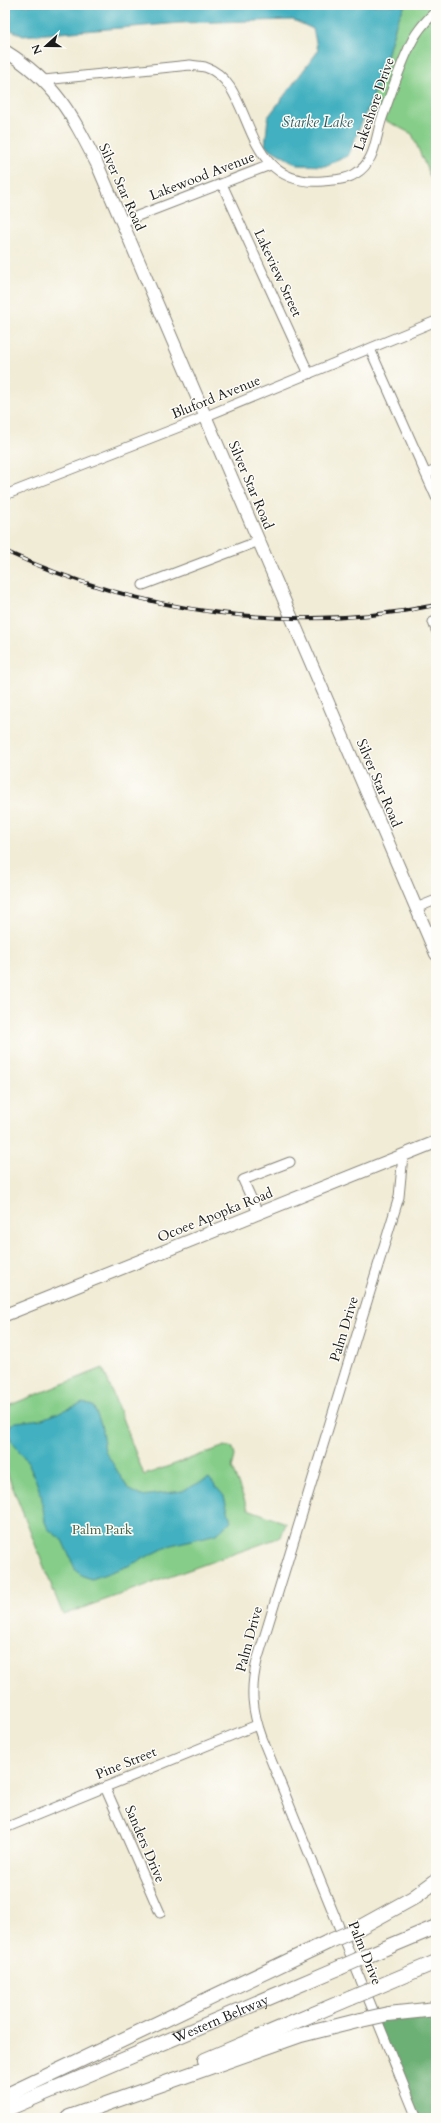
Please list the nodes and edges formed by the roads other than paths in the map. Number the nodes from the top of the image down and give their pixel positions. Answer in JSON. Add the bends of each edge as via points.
{"nodes":[{"id":1,"x":436,"y":11,"type":"edge"},
{"id":2,"x":5,"y":51,"type":"edge"},
{"id":3,"x":44,"y":80,"type":"junction"},
{"id":4,"x":270,"y":165,"type":"junction"},
{"id":5,"x":222,"y":184,"type":"junction"},
{"id":6,"x":122,"y":222,"type":"junction"},
{"id":7,"x":436,"y":321,"type":"edge"},
{"id":8,"x":370,"y":349,"type":"junction"},
{"id":9,"x":309,"y":374,"type":"junction"},
{"id":10,"x":205,"y":417,"type":"junction"},
{"id":11,"x":436,"y":470,"type":"edge"},
{"id":12,"x":426,"y":474,"type":"junction"},
{"id":13,"x":5,"y":495,"type":"edge"},
{"id":14,"x":436,"y":497,"type":"edge"},
{"id":15,"x":259,"y":542,"type":"junction"},
{"id":16,"x":143,"y":584,"type":"dead end"},
{"id":17,"x":436,"y":900,"type":"edge"},
{"id":18,"x":416,"y":908,"type":"junction"},
{"id":19,"x":436,"y":954,"type":"edge"},
{"id":20,"x":436,"y":1142,"type":"edge"},
{"id":21,"x":403,"y":1156,"type":"junction"},
{"id":22,"x":290,"y":1162,"type":"dead end"},
{"id":23,"x":258,"y":1213,"type":"junction"},
{"id":24,"x":5,"y":1315,"type":"edge"},
{"id":25,"x":257,"y":1725,"type":"junction"},
{"id":26,"x":106,"y":1787,"type":"junction"},
{"id":27,"x":5,"y":1828,"type":"edge"},
{"id":28,"x":436,"y":1881,"type":"edge"},
{"id":29,"x":160,"y":1913,"type":"dead end"},
{"id":30,"x":436,"y":1927,"type":"edge"},
{"id":31,"x":436,"y":1962,"type":"edge"},
{"id":32,"x":436,"y":2009,"type":"edge"},
{"id":33,"x":5,"y":2096,"type":"edge"},
{"id":34,"x":5,"y":2110,"type":"edge"},
{"id":35,"x":69,"y":2118,"type":"edge"},
{"id":36,"x":417,"y":2118,"type":"edge"}],
"edges":[{"from":1,"to":4,"type":"street","name":"Lakeshore Drive","via":[[420,28],[408,49],[381,120],[371,158],[356,174],[338,180],[310,182],[290,176]]},
{"from":2,"to":3,"type":"main road","name":"Silver Star Road","via":[[28,65]]},
{"from":3,"to":4,"type":"street","name":"Lakeshore Drive","via":[[190,65],[206,67],[219,75],[232,89],[258,146]]},
{"from":3,"to":6,"type":"main road","name":"Silver Star Road","via":[[71,114],[97,164]]},
{"from":4,"to":5,"type":"street","name":"Lakewood Avenue"},
{"from":5,"to":6,"type":"street","name":"Lakewood Avenue"},
{"from":5,"to":9,"type":"street","name":"Lakeview Street"},
{"from":6,"to":10,"type":"main road","name":"Silver Star Road"},
{"from":7,"to":8,"type":"street","name":"Bluford Avenue"},
{"from":8,"to":9,"type":"street","name":"Bluford Avenue"},
{"from":8,"to":12,"type":"street"},
{"from":9,"to":10,"type":"street","name":"Bluford Avenue"},
{"from":10,"to":13,"type":"street","name":"Bluford Avenue"},
{"from":10,"to":15,"type":"main road","name":"Silver Star Road"},
{"from":11,"to":12,"type":"street"},
{"from":12,"to":14,"type":"street"},
{"from":15,"to":16,"type":"street"},
{"from":15,"to":18,"type":"main road","name":"Silver Star Road"},
{"from":17,"to":18,"type":"street"},
{"from":18,"to":19,"type":"main road","name":"Silver Star Road"},
{"from":20,"to":21,"type":"main road","name":"Ocoee Apopka Road"},
{"from":21,"to":23,"type":"main road","name":"Ocoee Apopka Road"},
{"from":21,"to":25,"type":"street","name":"Palm Drive","via":[[399,1197],[252,1679],[253,1712]]},
{"from":22,"to":23,"type":"street","via":[[243,1180]]},
{"from":23,"to":24,"type":"main road","name":"Ocoee Apopka Road"},
{"from":25,"to":26,"type":"street","name":"Pine Street"},
{"from":25,"to":36,"type":"street","name":"Palm Drive"},
{"from":26,"to":27,"type":"street","name":"Pine Street"},
{"from":26,"to":29,"type":"street","name":"Sanders Drive"},
{"from":28,"to":33,"type":"highway","bridge":true,"via":[[413,1898],[355,1930]]},
{"from":30,"to":34,"type":"highway","name":"Western Beltway","bridge":true},
{"from":31,"to":35,"type":"highway","bridge":true},
{"from":32,"to":35,"type":"highway","bridge":true,"via":[[388,2014],[301,2035]]}]}
